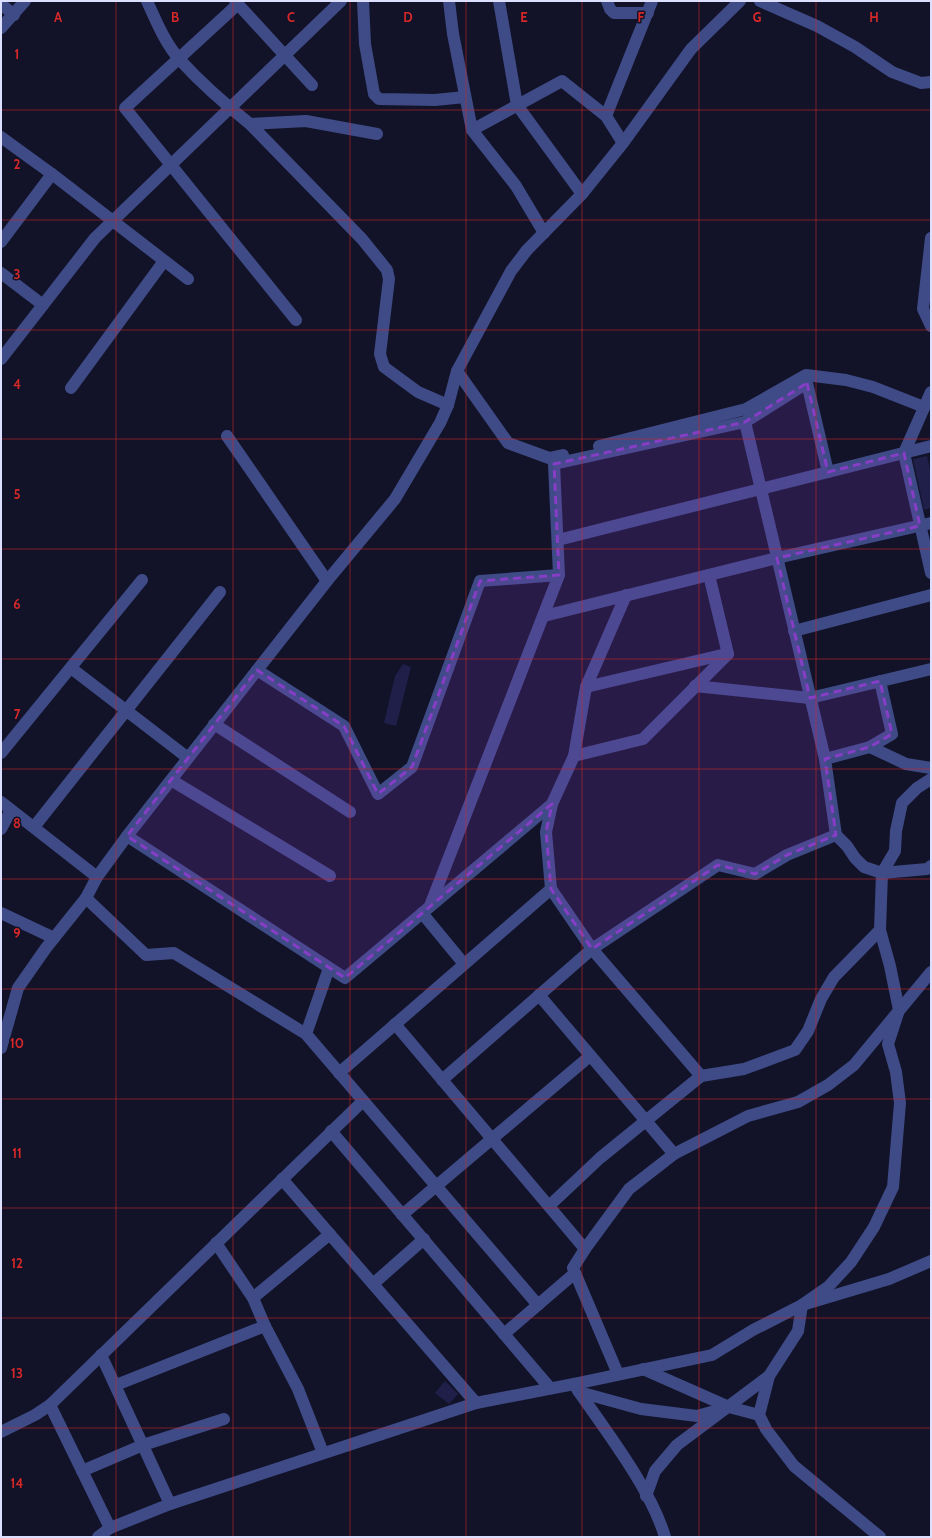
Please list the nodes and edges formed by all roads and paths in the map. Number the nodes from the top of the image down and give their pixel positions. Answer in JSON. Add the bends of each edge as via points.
{"nodes":[{"id":1,"x":25,"y":1,"type":"edge"},
{"id":2,"x":147,"y":1,"type":"edge"},
{"id":3,"x":341,"y":1,"type":"edge"},
{"id":4,"x":363,"y":1,"type":"edge"},
{"id":5,"x":449,"y":1,"type":"edge"},
{"id":6,"x":499,"y":1,"type":"edge"},
{"id":7,"x":607,"y":1,"type":"edge"},
{"id":8,"x":652,"y":1,"type":"edge"},
{"id":9,"x":740,"y":1,"type":"edge"},
{"id":10,"x":760,"y":1,"type":"edge"},
{"id":11,"x":237,"y":3,"type":"edge"},
{"id":12,"x":1,"y":4,"type":"edge"},
{"id":13,"x":648,"y":13,"type":"junction"},
{"id":14,"x":14,"y":15,"type":"junction"},
{"id":15,"x":1,"y":28,"type":"edge"},
{"id":16,"x":285,"y":55,"type":"junction"},
{"id":17,"x":179,"y":59,"type":"junction"},
{"id":18,"x":931,"y":82,"type":"edge"},
{"id":19,"x":312,"y":85,"type":"dead end"},
{"id":20,"x":465,"y":97,"type":"junction"},
{"id":21,"x":517,"y":105,"type":"junction"},
{"id":22,"x":229,"y":108,"type":"junction"},
{"id":23,"x":606,"y":116,"type":"junction"},
{"id":24,"x":250,"y":124,"type":"junction"},
{"id":25,"x":472,"y":130,"type":"junction"},
{"id":26,"x":377,"y":134,"type":"dead end"},
{"id":27,"x":1,"y":137,"type":"edge"},
{"id":28,"x":623,"y":143,"type":"junction"},
{"id":29,"x":171,"y":165,"type":"junction"},
{"id":30,"x":52,"y":174,"type":"junction"},
{"id":31,"x":582,"y":194,"type":"junction"},
{"id":32,"x":113,"y":221,"type":"junction"},
{"id":33,"x":544,"y":233,"type":"junction"},
{"id":34,"x":931,"y":238,"type":"edge"},
{"id":35,"x":1,"y":242,"type":"edge"},
{"id":36,"x":164,"y":261,"type":"junction"},
{"id":37,"x":1,"y":273,"type":"edge"},
{"id":38,"x":188,"y":279,"type":"dead end"},
{"id":39,"x":43,"y":305,"type":"junction"},
{"id":40,"x":296,"y":320,"type":"dead end"},
{"id":41,"x":931,"y":326,"type":"edge"},
{"id":42,"x":1,"y":359,"type":"edge"},
{"id":43,"x":457,"y":371,"type":"junction"},
{"id":44,"x":71,"y":388,"type":"dead end"},
{"id":45,"x":931,"y":392,"type":"edge"},
{"id":46,"x":448,"y":406,"type":"junction"},
{"id":47,"x":924,"y":407,"type":"junction"},
{"id":48,"x":745,"y":422,"type":"junction"},
{"id":49,"x":227,"y":436,"type":"dead end"},
{"id":50,"x":931,"y":446,"type":"edge"},
{"id":51,"x":904,"y":453,"type":"junction"},
{"id":52,"x":828,"y":472,"type":"junction"},
{"id":53,"x":761,"y":489,"type":"junction"},
{"id":54,"x":926,"y":524,"type":"edge"},
{"id":55,"x":558,"y":540,"type":"junction"},
{"id":56,"x":777,"y":558,"type":"junction"},
{"id":57,"x":931,"y":573,"type":"edge"},
{"id":58,"x":559,"y":575,"type":"junction"},
{"id":59,"x":709,"y":575,"type":"junction"},
{"id":60,"x":142,"y":580,"type":"dead end"},
{"id":61,"x":327,"y":581,"type":"junction"},
{"id":62,"x":220,"y":592,"type":"dead end"},
{"id":63,"x":626,"y":595,"type":"junction"},
{"id":64,"x":931,"y":595,"type":"edge"},
{"id":65,"x":544,"y":616,"type":"junction"},
{"id":66,"x":794,"y":630,"type":"junction"},
{"id":67,"x":728,"y":654,"type":"junction"},
{"id":68,"x":71,"y":668,"type":"junction"},
{"id":69,"x":931,"y":669,"type":"edge"},
{"id":70,"x":257,"y":670,"type":"junction"},
{"id":71,"x":880,"y":681,"type":"junction"},
{"id":72,"x":695,"y":686,"type":"junction"},
{"id":73,"x":586,"y":687,"type":"junction"},
{"id":74,"x":810,"y":698,"type":"junction"},
{"id":75,"x":126,"y":710,"type":"junction"},
{"id":76,"x":214,"y":724,"type":"junction"},
{"id":77,"x":870,"y":747,"type":"junction"},
{"id":78,"x":1,"y":753,"type":"edge"},
{"id":79,"x":574,"y":756,"type":"junction"},
{"id":80,"x":188,"y":758,"type":"junction"},
{"id":81,"x":825,"y":759,"type":"junction"},
{"id":82,"x":931,"y":768,"type":"edge"},
{"id":83,"x":931,"y":779,"type":"edge"},
{"id":84,"x":171,"y":780,"type":"junction"},
{"id":85,"x":1,"y":802,"type":"edge"},
{"id":86,"x":552,"y":804,"type":"junction"},
{"id":87,"x":11,"y":810,"type":"junction"},
{"id":88,"x":350,"y":812,"type":"dead end"},
{"id":89,"x":34,"y":827,"type":"junction"},
{"id":90,"x":1,"y":829,"type":"edge"},
{"id":91,"x":836,"y":835,"type":"junction"},
{"id":92,"x":127,"y":836,"type":"junction"},
{"id":93,"x":931,"y":866,"type":"edge"},
{"id":94,"x":882,"y":873,"type":"junction"},
{"id":95,"x":330,"y":876,"type":"dead end"},
{"id":96,"x":98,"y":877,"type":"junction"},
{"id":97,"x":551,"y":889,"type":"junction"},
{"id":98,"x":86,"y":898,"type":"junction"},
{"id":99,"x":426,"y":910,"type":"junction"},
{"id":100,"x":1,"y":913,"type":"edge"},
{"id":101,"x":880,"y":930,"type":"junction"},
{"id":102,"x":54,"y":938,"type":"junction"},
{"id":103,"x":592,"y":949,"type":"junction"},
{"id":104,"x":464,"y":964,"type":"junction"},
{"id":105,"x":329,"y":968,"type":"junction"},
{"id":106,"x":931,"y":972,"type":"edge"},
{"id":107,"x":539,"y":995,"type":"junction"},
{"id":108,"x":899,"y":1010,"type":"junction"},
{"id":109,"x":6,"y":1015,"type":"edge"},
{"id":110,"x":395,"y":1024,"type":"junction"},
{"id":111,"x":306,"y":1034,"type":"junction"},
{"id":112,"x":1,"y":1048,"type":"edge"},
{"id":113,"x":590,"y":1056,"type":"junction"},
{"id":114,"x":339,"y":1073,"type":"junction"},
{"id":115,"x":701,"y":1076,"type":"junction"},
{"id":116,"x":442,"y":1080,"type":"junction"},
{"id":117,"x":363,"y":1100,"type":"junction"},
{"id":118,"x":646,"y":1120,"type":"junction"},
{"id":119,"x":331,"y":1131,"type":"junction"},
{"id":120,"x":491,"y":1138,"type":"junction"},
{"id":121,"x":674,"y":1154,"type":"junction"},
{"id":122,"x":282,"y":1179,"type":"junction"},
{"id":123,"x":436,"y":1186,"type":"junction"},
{"id":124,"x":549,"y":1206,"type":"junction"},
{"id":125,"x":402,"y":1215,"type":"junction"},
{"id":126,"x":330,"y":1234,"type":"junction"},
{"id":127,"x":424,"y":1240,"type":"junction"},
{"id":128,"x":216,"y":1243,"type":"junction"},
{"id":129,"x":585,"y":1249,"type":"junction"},
{"id":130,"x":931,"y":1260,"type":"edge"},
{"id":131,"x":575,"y":1272,"type":"junction"},
{"id":132,"x":373,"y":1284,"type":"junction"},
{"id":133,"x":253,"y":1298,"type":"junction"},
{"id":134,"x":538,"y":1305,"type":"junction"},
{"id":135,"x":802,"y":1305,"type":"junction"},
{"id":136,"x":265,"y":1326,"type":"junction"},
{"id":137,"x":504,"y":1334,"type":"junction"},
{"id":138,"x":101,"y":1355,"type":"junction"},
{"id":139,"x":643,"y":1369,"type":"junction"},
{"id":140,"x":618,"y":1374,"type":"junction"},
{"id":141,"x":769,"y":1376,"type":"junction"},
{"id":142,"x":116,"y":1386,"type":"junction"},
{"id":143,"x":550,"y":1388,"type":"junction"},
{"id":144,"x":577,"y":1388,"type":"junction"},
{"id":145,"x":476,"y":1403,"type":"junction"},
{"id":146,"x":50,"y":1405,"type":"junction"},
{"id":147,"x":729,"y":1407,"type":"junction"},
{"id":148,"x":759,"y":1415,"type":"junction"},
{"id":149,"x":224,"y":1419,"type":"dead end"},
{"id":150,"x":1,"y":1432,"type":"edge"},
{"id":151,"x":143,"y":1445,"type":"junction"},
{"id":152,"x":323,"y":1453,"type":"junction"},
{"id":153,"x":82,"y":1471,"type":"junction"},
{"id":154,"x":646,"y":1496,"type":"junction"},
{"id":155,"x":170,"y":1504,"type":"junction"},
{"id":156,"x":110,"y":1528,"type":"junction"},
{"id":157,"x":98,"y":1537,"type":"edge"},
{"id":158,"x":665,"y":1537,"type":"edge"},
{"id":159,"x":880,"y":1537,"type":"edge"}],
"edges":[{"from":1,"to":14,"type":"street"},
{"from":2,"to":17,"type":"street"},
{"from":3,"to":16,"type":"street"},
{"from":4,"to":20,"type":"street","via":[[365,44],[376,97],[435,100]]},
{"from":5,"to":20,"type":"street"},
{"from":6,"to":21,"type":"street"},
{"from":7,"to":13,"type":"street","via":[[614,13]]},
{"from":8,"to":13,"type":"street"},
{"from":9,"to":28,"type":"street","via":[[691,49]]},
{"from":10,"to":18,"type":"street","via":[[817,26],[892,72],[921,83]]},
{"from":11,"to":16,"type":"street"},
{"from":11,"to":17,"type":"street"},
{"from":12,"to":14,"type":"street"},
{"from":13,"to":23,"type":"street"},
{"from":14,"to":15,"type":"street"},
{"from":16,"to":19,"type":"street"},
{"from":16,"to":22,"type":"street"},
{"from":17,"to":22,"type":"street"},
{"from":17,"to":29,"type":"street","via":[[125,108]]},
{"from":20,"to":25,"type":"street"},
{"from":21,"to":23,"type":"street","via":[[562,81]]},
{"from":21,"to":25,"type":"street"},
{"from":21,"to":31,"type":"street"},
{"from":22,"to":24,"type":"street"},
{"from":22,"to":29,"type":"street"},
{"from":23,"to":28,"type":"street"},
{"from":24,"to":26,"type":"street","via":[[306,121]]},
{"from":24,"to":46,"type":"street","via":[[362,239],[386,270],[389,279],[380,354],[384,367],[418,392]]},
{"from":25,"to":33,"type":"street","via":[[516,186]]},
{"from":27,"to":30,"type":"street"},
{"from":28,"to":31,"type":"street"},
{"from":29,"to":32,"type":"street"},
{"from":29,"to":40,"type":"street"},
{"from":30,"to":32,"type":"street"},
{"from":30,"to":35,"type":"street"},
{"from":31,"to":33,"type":"street"},
{"from":32,"to":36,"type":"street"},
{"from":32,"to":39,"type":"street","via":[[95,238]]},
{"from":33,"to":43,"type":"street","via":[[511,271]]},
{"from":34,"to":41,"type":"street","via":[[923,309]]},
{"from":36,"to":38,"type":"street"},
{"from":36,"to":44,"type":"street"},
{"from":37,"to":39,"type":"street"},
{"from":39,"to":42,"type":"street"},
{"from":43,"to":46,"type":"street"},
{"from":43,"to":47,"type":"street","via":[[508,443],[549,458],[746,409],[806,375],[846,380]]},
{"from":45,"to":47,"type":"street"},
{"from":46,"to":61,"type":"street","via":[[395,499]]},
{"from":47,"to":51,"type":"street"},
{"from":48,"to":52,"type":"street","via":[[807,383]]},
{"from":48,"to":53,"type":"street"},
{"from":48,"to":55,"type":"street","via":[[554,464]]},
{"from":49,"to":61,"type":"street"},
{"from":50,"to":51,"type":"street"},
{"from":51,"to":52,"type":"street"},
{"from":51,"to":54,"type":"street"},
{"from":52,"to":53,"type":"street"},
{"from":53,"to":55,"type":"street"},
{"from":53,"to":56,"type":"street"},
{"from":54,"to":56,"type":"street"},
{"from":54,"to":57,"type":"street"},
{"from":55,"to":58,"type":"street"},
{"from":56,"to":59,"type":"street"},
{"from":56,"to":66,"type":"street"},
{"from":58,"to":65,"type":"street"},
{"from":58,"to":70,"type":"street","via":[[480,581],[412,767],[378,794],[344,726]]},
{"from":59,"to":63,"type":"street"},
{"from":59,"to":67,"type":"street"},
{"from":60,"to":68,"type":"street"},
{"from":61,"to":70,"type":"street"},
{"from":62,"to":75,"type":"street"},
{"from":63,"to":65,"type":"street"},
{"from":63,"to":73,"type":"street"},
{"from":64,"to":66,"type":"street"},
{"from":65,"to":99,"type":"street"},
{"from":66,"to":74,"type":"street"},
{"from":67,"to":72,"type":"street"},
{"from":67,"to":73,"type":"street"},
{"from":68,"to":75,"type":"street"},
{"from":68,"to":78,"type":"street"},
{"from":69,"to":71,"type":"street"},
{"from":70,"to":76,"type":"street"},
{"from":71,"to":74,"type":"street"},
{"from":71,"to":77,"type":"street","via":[[892,734]]},
{"from":72,"to":74,"type":"street"},
{"from":72,"to":79,"type":"street","via":[[643,739]]},
{"from":73,"to":79,"type":"street"},
{"from":74,"to":81,"type":"street"},
{"from":75,"to":80,"type":"street"},
{"from":75,"to":89,"type":"street"},
{"from":76,"to":80,"type":"street"},
{"from":76,"to":88,"type":"street"},
{"from":77,"to":81,"type":"street"},
{"from":77,"to":82,"type":"street","via":[[906,764]]},
{"from":79,"to":86,"type":"street"},
{"from":80,"to":84,"type":"street"},
{"from":81,"to":91,"type":"street"},
{"from":83,"to":94,"type":"street","via":[[917,788],[902,804],[896,830],[895,851]]},
{"from":84,"to":92,"type":"street"},
{"from":84,"to":95,"type":"street"},
{"from":85,"to":87,"type":"street"},
{"from":86,"to":97,"type":"street","via":[[546,832]]},
{"from":86,"to":99,"type":"street"},
{"from":87,"to":89,"type":"street"},
{"from":87,"to":90,"type":"street"},
{"from":89,"to":96,"type":"street"},
{"from":91,"to":94,"type":"street","via":[[864,867]]},
{"from":91,"to":103,"type":"street","via":[[787,855],[756,874],[718,865]]},
{"from":92,"to":96,"type":"street"},
{"from":92,"to":105,"type":"street"},
{"from":93,"to":94,"type":"street","via":[[927,869]]},
{"from":94,"to":101,"type":"street"},
{"from":96,"to":98,"type":"street"},
{"from":97,"to":103,"type":"street"},
{"from":97,"to":104,"type":"street"},
{"from":98,"to":102,"type":"street"},
{"from":98,"to":111,"type":"street","via":[[146,955],[174,953]]},
{"from":99,"to":104,"type":"street"},
{"from":99,"to":105,"type":"street","via":[[345,978]]},
{"from":100,"to":102,"type":"street"},
{"from":101,"to":108,"type":"street"},
{"from":101,"to":115,"type":"street","via":[[834,977],[821,999],[808,1031],[795,1050],[744,1069]]},
{"from":102,"to":109,"type":"street","via":[[18,988]]},
{"from":103,"to":107,"type":"street"},
{"from":103,"to":115,"type":"street"},
{"from":104,"to":110,"type":"street"},
{"from":105,"to":111,"type":"street"},
{"from":106,"to":108,"type":"street"},
{"from":107,"to":113,"type":"street"},
{"from":107,"to":116,"type":"street"},
{"from":108,"to":121,"type":"street","via":[[854,1064],[828,1085],[798,1102],[748,1116]]},
{"from":108,"to":135,"type":"street","via":[[888,1044],[896,1072],[900,1103],[893,1187],[874,1227],[850,1262],[828,1287]]},
{"from":109,"to":112,"type":"street"},
{"from":110,"to":114,"type":"street"},
{"from":110,"to":116,"type":"street"},
{"from":111,"to":114,"type":"street"},
{"from":113,"to":118,"type":"street"},
{"from":113,"to":120,"type":"street"},
{"from":114,"to":117,"type":"street"},
{"from":115,"to":118,"type":"street"},
{"from":116,"to":120,"type":"street"},
{"from":117,"to":119,"type":"street"},
{"from":117,"to":123,"type":"street"},
{"from":118,"to":121,"type":"street"},
{"from":118,"to":124,"type":"street","via":[[600,1158]]},
{"from":119,"to":122,"type":"street"},
{"from":119,"to":125,"type":"street"},
{"from":120,"to":123,"type":"street"},
{"from":120,"to":124,"type":"street"},
{"from":121,"to":129,"type":"street","via":[[629,1189]]},
{"from":122,"to":126,"type":"street"},
{"from":122,"to":128,"type":"street"},
{"from":123,"to":125,"type":"street"},
{"from":123,"to":134,"type":"street"},
{"from":124,"to":129,"type":"street"},
{"from":125,"to":127,"type":"street"},
{"from":126,"to":132,"type":"street"},
{"from":126,"to":133,"type":"street"},
{"from":127,"to":132,"type":"street"},
{"from":127,"to":137,"type":"street"},
{"from":128,"to":133,"type":"street"},
{"from":128,"to":138,"type":"street"},
{"from":129,"to":131,"type":"street","via":[[573,1268]]},
{"from":130,"to":135,"type":"street","via":[[889,1278]]},
{"from":131,"to":134,"type":"street"},
{"from":131,"to":140,"type":"street"},
{"from":132,"to":145,"type":"street"},
{"from":133,"to":136,"type":"street"},
{"from":134,"to":137,"type":"street"},
{"from":135,"to":139,"type":"street","via":[[712,1355]]},
{"from":135,"to":141,"type":"street","via":[[798,1331]]},
{"from":136,"to":142,"type":"street"},
{"from":136,"to":152,"type":"street","via":[[298,1389]]},
{"from":137,"to":143,"type":"street"},
{"from":138,"to":142,"type":"street"},
{"from":138,"to":146,"type":"street"},
{"from":139,"to":140,"type":"street"},
{"from":139,"to":147,"type":"street"},
{"from":140,"to":144,"type":"street"},
{"from":141,"to":147,"type":"street"},
{"from":141,"to":148,"type":"street"},
{"from":142,"to":151,"type":"street"},
{"from":143,"to":144,"type":"street"},
{"from":143,"to":145,"type":"street"},
{"from":144,"to":147,"type":"street","via":[[641,1409],[697,1416]]},
{"from":144,"to":154,"type":"street"},
{"from":145,"to":152,"type":"street"},
{"from":146,"to":150,"type":"street"},
{"from":146,"to":153,"type":"street"},
{"from":147,"to":148,"type":"street"},
{"from":147,"to":154,"type":"street","via":[[677,1445],[655,1471]]},
{"from":148,"to":159,"type":"street","via":[[766,1429],[794,1466]]},
{"from":149,"to":151,"type":"street"},
{"from":151,"to":153,"type":"street"},
{"from":151,"to":155,"type":"street"},
{"from":152,"to":155,"type":"street"},
{"from":153,"to":156,"type":"street"},
{"from":154,"to":158,"type":"street"},
{"from":155,"to":156,"type":"street"},
{"from":156,"to":157,"type":"street"}]}
